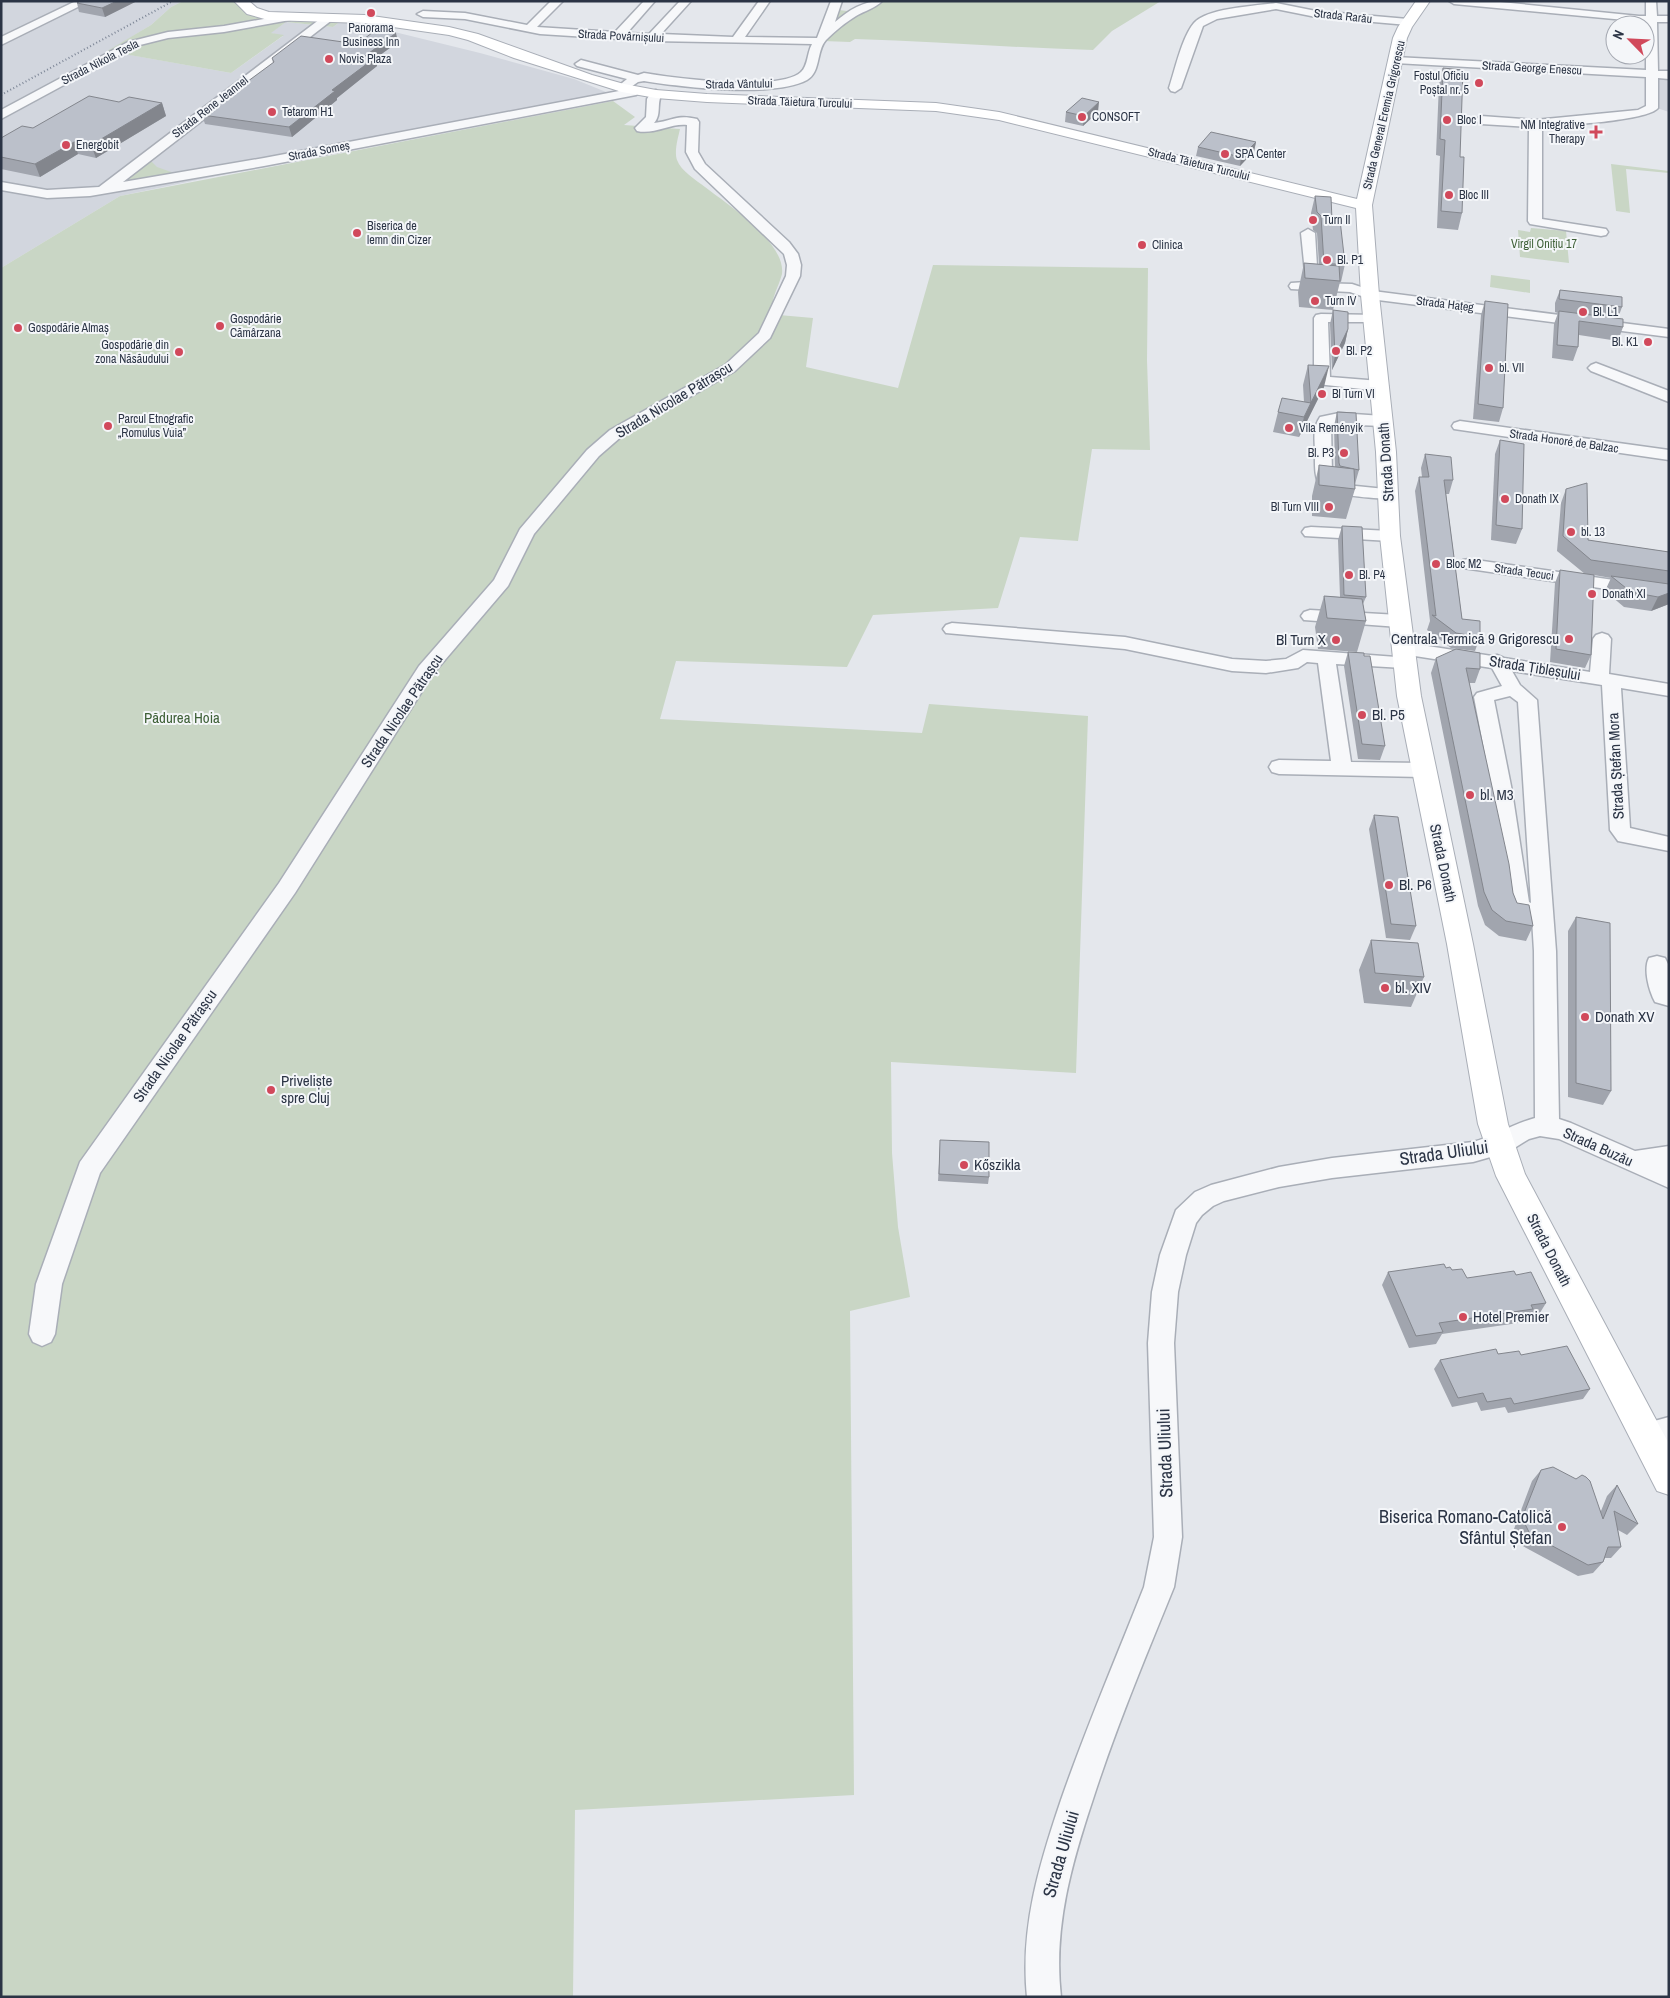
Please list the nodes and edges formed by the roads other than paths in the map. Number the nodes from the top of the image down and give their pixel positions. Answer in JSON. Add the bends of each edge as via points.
{"nodes":[{"id":1,"x":85,"y":1,"type":"edge"},
{"id":2,"x":439,"y":1,"type":"edge"},
{"id":3,"x":558,"y":1,"type":"edge"},
{"id":4,"x":650,"y":1,"type":"edge"},
{"id":5,"x":686,"y":1,"type":"edge"},
{"id":6,"x":765,"y":1,"type":"edge"},
{"id":7,"x":837,"y":1,"type":"edge"},
{"id":8,"x":878,"y":1,"type":"edge"},
{"id":9,"x":1423,"y":1,"type":"edge"},
{"id":10,"x":1454,"y":1,"type":"edge"},
{"id":11,"x":1651,"y":1,"type":"edge"},
{"id":12,"x":1284,"y":4,"type":"edge"},
{"id":13,"x":246,"y":6,"type":"edge"},
{"id":14,"x":1608,"y":15,"type":"edge"},
{"id":15,"x":1652,"y":15,"type":"edge"},
{"id":16,"x":286,"y":18,"type":"junction"},
{"id":17,"x":328,"y":18,"type":"junction"},
{"id":18,"x":418,"y":19,"type":"junction"},
{"id":19,"x":1655,"y":19,"type":"edge"},
{"id":20,"x":1669,"y":19,"type":"edge"},
{"id":21,"x":1408,"y":22,"type":"junction"},
{"id":22,"x":236,"y":25,"type":"junction"},
{"id":23,"x":529,"y":29,"type":"junction"},
{"id":24,"x":618,"y":35,"type":"junction"},
{"id":25,"x":651,"y":38,"type":"junction"},
{"id":26,"x":821,"y":39,"type":"junction"},
{"id":27,"x":736,"y":40,"type":"junction"},
{"id":28,"x":1,"y":42,"type":"edge"},
{"id":29,"x":1396,"y":60,"type":"junction"},
{"id":30,"x":581,"y":64,"type":"dead end"},
{"id":31,"x":1652,"y":65,"type":"edge"},
{"id":32,"x":1652,"y":75,"type":"junction"},
{"id":33,"x":1669,"y":75,"type":"edge"},
{"id":34,"x":632,"y":86,"type":"junction"},
{"id":35,"x":1175,"y":88,"type":"dead end"},
{"id":36,"x":656,"y":94,"type":"junction"},
{"id":37,"x":1652,"y":108,"type":"junction"},
{"id":38,"x":1665,"y":112,"type":"dead end"},
{"id":39,"x":1,"y":115,"type":"edge"},
{"id":40,"x":1481,"y":120,"type":"dead end"},
{"id":41,"x":1535,"y":124,"type":"junction"},
{"id":42,"x":147,"y":156,"type":"junction"},
{"id":43,"x":196,"y":174,"type":"junction"},
{"id":44,"x":1,"y":186,"type":"edge"},
{"id":45,"x":90,"y":192,"type":"junction"},
{"id":46,"x":1364,"y":205,"type":"junction"},
{"id":47,"x":1601,"y":232,"type":"dead end"},
{"id":48,"x":1308,"y":233,"type":"dead end"},
{"id":49,"x":1312,"y":281,"type":"edge"},
{"id":50,"x":1296,"y":286,"type":"dead end"},
{"id":51,"x":1370,"y":296,"type":"junction"},
{"id":52,"x":1373,"y":318,"type":"junction"},
{"id":53,"x":1669,"y":333,"type":"edge"},
{"id":54,"x":1596,"y":368,"type":"dead end"},
{"id":55,"x":1380,"y":386,"type":"junction"},
{"id":56,"x":1669,"y":397,"type":"edge"},
{"id":57,"x":1383,"y":421,"type":"junction"},
{"id":58,"x":1460,"y":426,"type":"dead end"},
{"id":59,"x":1669,"y":455,"type":"edge"},
{"id":60,"x":1389,"y":494,"type":"junction"},
{"id":61,"x":1311,"y":532,"type":"dead end"},
{"id":62,"x":1390,"y":536,"type":"junction"},
{"id":63,"x":1469,"y":564,"type":"dead end"},
{"id":64,"x":1669,"y":593,"type":"edge"},
{"id":65,"x":1310,"y":616,"type":"dead end"},
{"id":66,"x":952,"y":629,"type":"dead end"},
{"id":67,"x":1602,"y":639,"type":"dead end"},
{"id":68,"x":1401,"y":644,"type":"junction"},
{"id":69,"x":1326,"y":657,"type":"junction"},
{"id":70,"x":1497,"y":661,"type":"junction"},
{"id":71,"x":1605,"y":679,"type":"junction"},
{"id":72,"x":1513,"y":689,"type":"junction"},
{"id":73,"x":1669,"y":690,"type":"edge"},
{"id":74,"x":1280,"y":767,"type":"dead end"},
{"id":75,"x":1342,"y":768,"type":"junction"},
{"id":76,"x":1422,"y":770,"type":"junction"},
{"id":77,"x":1669,"y":844,"type":"edge"},
{"id":78,"x":1542,"y":914,"type":"junction"},
{"id":79,"x":1658,"y":964,"type":"dead end"},
{"id":80,"x":1669,"y":997,"type":"edge"},
{"id":81,"x":1547,"y":1126,"type":"junction"},
{"id":82,"x":1499,"y":1145,"type":"junction"},
{"id":83,"x":1669,"y":1156,"type":"edge"},
{"id":84,"x":1632,"y":1162,"type":"junction"},
{"id":85,"x":1669,"y":1178,"type":"edge"},
{"id":86,"x":42,"y":1334,"type":"dead end"},
{"id":87,"x":1657,"y":1433,"type":"edge"},
{"id":88,"x":1669,"y":1479,"type":"edge"},
{"id":89,"x":1044,"y":1997,"type":"edge"}],
"edges":[{"from":1,"to":28,"type":"street"},
{"from":2,"to":18,"type":"street"},
{"from":3,"to":23,"type":"street"},
{"from":4,"to":24,"type":"street"},
{"from":5,"to":25,"type":"street"},
{"from":6,"to":27,"type":"street"},
{"from":7,"to":26,"type":"street","name":"Strada Vântului"},
{"from":8,"to":26,"type":"street","via":[[850,14]]},
{"from":9,"to":21,"type":"main road","name":"Strada General Eremia Grigorescu"},
{"from":10,"to":14,"type":"street"},
{"from":11,"to":15,"type":"street"},
{"from":12,"to":21,"type":"street","name":"Strada Rarău","via":[[1316,14]]},
{"from":12,"to":35,"type":"street","name":"Strada Rarău","via":[[1223,14],[1199,24]]},
{"from":13,"to":16,"type":"main road","name":"Strada Tăietura Turcului","via":[[268,16]]},
{"from":13,"to":22,"type":"street","name":"Strada Nikola Tesla","via":[[246,19]]},
{"from":16,"to":17,"type":"main road","name":"Strada Tăietura Turcului"},
{"from":16,"to":22,"type":"street","name":"Strada Nikola Tesla"},
{"from":17,"to":18,"type":"main road","name":"Strada Tăietura Turcului"},
{"from":17,"to":42,"type":"street","name":"Strada Rene Jeannel"},
{"from":18,"to":23,"type":"street","name":"Strada Povârnișului","via":[[465,16]]},
{"from":18,"to":34,"type":"main road","name":"Strada Tăietura Turcului","via":[[519,55]]},
{"from":19,"to":20,"type":"street"},
{"from":21,"to":29,"type":"main road","name":"Strada General Eremia Grigorescu","via":[[1402,32]]},
{"from":22,"to":39,"type":"street","name":"Strada Nikola Tesla","via":[[168,34],[132,44]]},
{"from":23,"to":24,"type":"street","name":"Strada Povârnișului"},
{"from":24,"to":25,"type":"street","name":"Strada Povârnișului"},
{"from":25,"to":27,"type":"street","name":"Strada Povârnișului"},
{"from":26,"to":27,"type":"street","name":"Strada Povârnișului"},
{"from":26,"to":34,"type":"street","name":"Strada Vântului","via":[[814,51],[810,70],[797,80],[762,85],[706,85],[655,78]]},
{"from":29,"to":32,"type":"street","name":"Strada George Enescu"},
{"from":29,"to":46,"type":"main road","name":"Strada General Eremia Grigorescu"},
{"from":30,"to":34,"type":"street"},
{"from":31,"to":32,"type":"street"},
{"from":32,"to":33,"type":"street","name":"Strada George Enescu"},
{"from":32,"to":37,"type":"street"},
{"from":34,"to":36,"type":"main road","name":"Strada Tăietura Turcului"},
{"from":34,"to":43,"type":"street","name":"Strada Someș"},
{"from":36,"to":46,"type":"main road","name":"Strada Tăietura Turcului","via":[[917,106],[992,115],[1106,140]]},
{"from":36,"to":86,"type":"street","name":"Strada Nicolae Pătrașcu","via":[[652,99],[652,118],[640,128],[666,125],[677,120],[693,122],[692,152],[700,166],[791,254],[793,276],[784,298],[764,335],[730,368],[630,425],[593,453],[526,533],[502,582],[426,670],[287,888],[89,1169],[49,1284]]},
{"from":37,"to":38,"type":"street"},
{"from":37,"to":41,"type":"street","via":[[1640,113]]},
{"from":40,"to":41,"type":"street"},
{"from":41,"to":47,"type":"street","via":[[1535,220],[1541,224]]},
{"from":42,"to":43,"type":"street","via":[[162,170]]},
{"from":42,"to":45,"type":"street","name":"Strada Rene Jeannel","via":[[114,182]]},
{"from":43,"to":45,"type":"street","name":"Strada Someș"},
{"from":44,"to":45,"type":"street","name":"Strada Someș","via":[[47,194]]},
{"from":46,"to":51,"type":"main road","name":"Strada Donath"},
{"from":48,"to":49,"type":"street"},
{"from":50,"to":51,"type":"street","name":"Strada Hațeg","via":[[1352,288]]},
{"from":51,"to":52,"type":"main road","name":"Strada Donath"},
{"from":51,"to":53,"type":"street","name":"Strada Hațeg"},
{"from":52,"to":55,"type":"main road","name":"Strada Donath"},
{"from":52,"to":55,"type":"street","via":[[1320,318],[1322,381]]},
{"from":54,"to":56,"type":"street"},
{"from":55,"to":57,"type":"main road","name":"Strada Donath"},
{"from":57,"to":60,"type":"main road","name":"Strada Donath"},
{"from":57,"to":60,"type":"street","via":[[1326,420],[1322,426],[1324,474],[1328,484],[1337,488]]},
{"from":58,"to":59,"type":"street","name":"Strada Honoré de Balzac"},
{"from":60,"to":62,"type":"main road","name":"Strada Donath"},
{"from":61,"to":62,"type":"street"},
{"from":62,"to":68,"type":"main road","name":"Strada Donath"},
{"from":63,"to":64,"type":"street","name":"Strada Tecuci"},
{"from":65,"to":68,"type":"street"},
{"from":66,"to":69,"type":"street","via":[[1125,643],[1232,665],[1266,668],[1291,664],[1303,656]]},
{"from":67,"to":71,"type":"street","name":"Strada Ștefan Mora"},
{"from":68,"to":69,"type":"street"},
{"from":68,"to":70,"type":"street","name":"Strada Țibleșului"},
{"from":68,"to":76,"type":"main road","name":"Strada Donath"},
{"from":69,"to":75,"type":"street"},
{"from":70,"to":71,"type":"street","name":"Strada Țibleșului"},
{"from":70,"to":72,"type":"street"},
{"from":71,"to":73,"type":"street","name":"Strada Țibleșului"},
{"from":71,"to":77,"type":"street","name":"Strada Ștefan Mora","via":[[1620,830],[1625,836]]},
{"from":72,"to":78,"type":"street","via":[[1527,700]]},
{"from":72,"to":78,"type":"street","via":[[1484,697],[1519,906]]},
{"from":74,"to":75,"type":"street"},
{"from":75,"to":76,"type":"street"},
{"from":76,"to":82,"type":"main road","name":"Strada Donath"},
{"from":78,"to":81,"type":"street"},
{"from":79,"to":80,"type":"street","via":[[1663,996]]},
{"from":81,"to":82,"type":"street","name":"Strada Buzău","via":[[1522,1132]]},
{"from":81,"to":84,"type":"street","name":"Strada Buzău","via":[[1563,1130]]},
{"from":82,"to":87,"type":"main road","name":"Strada Donath","via":[[1511,1176]]},
{"from":82,"to":89,"type":"street","name":"Strada Uliului","via":[[1474,1152],[1332,1168],[1271,1179],[1204,1199],[1185,1218],[1165,1292],[1161,1343],[1168,1537],[1165,1562],[1159,1587],[1090,1760],[1053,1876],[1043,1929],[1040,1971]]},
{"from":83,"to":84,"type":"street"},
{"from":84,"to":85,"type":"street","name":"Strada Buzău"},
{"from":87,"to":88,"type":"main road","name":"Strada Donath"}]}
